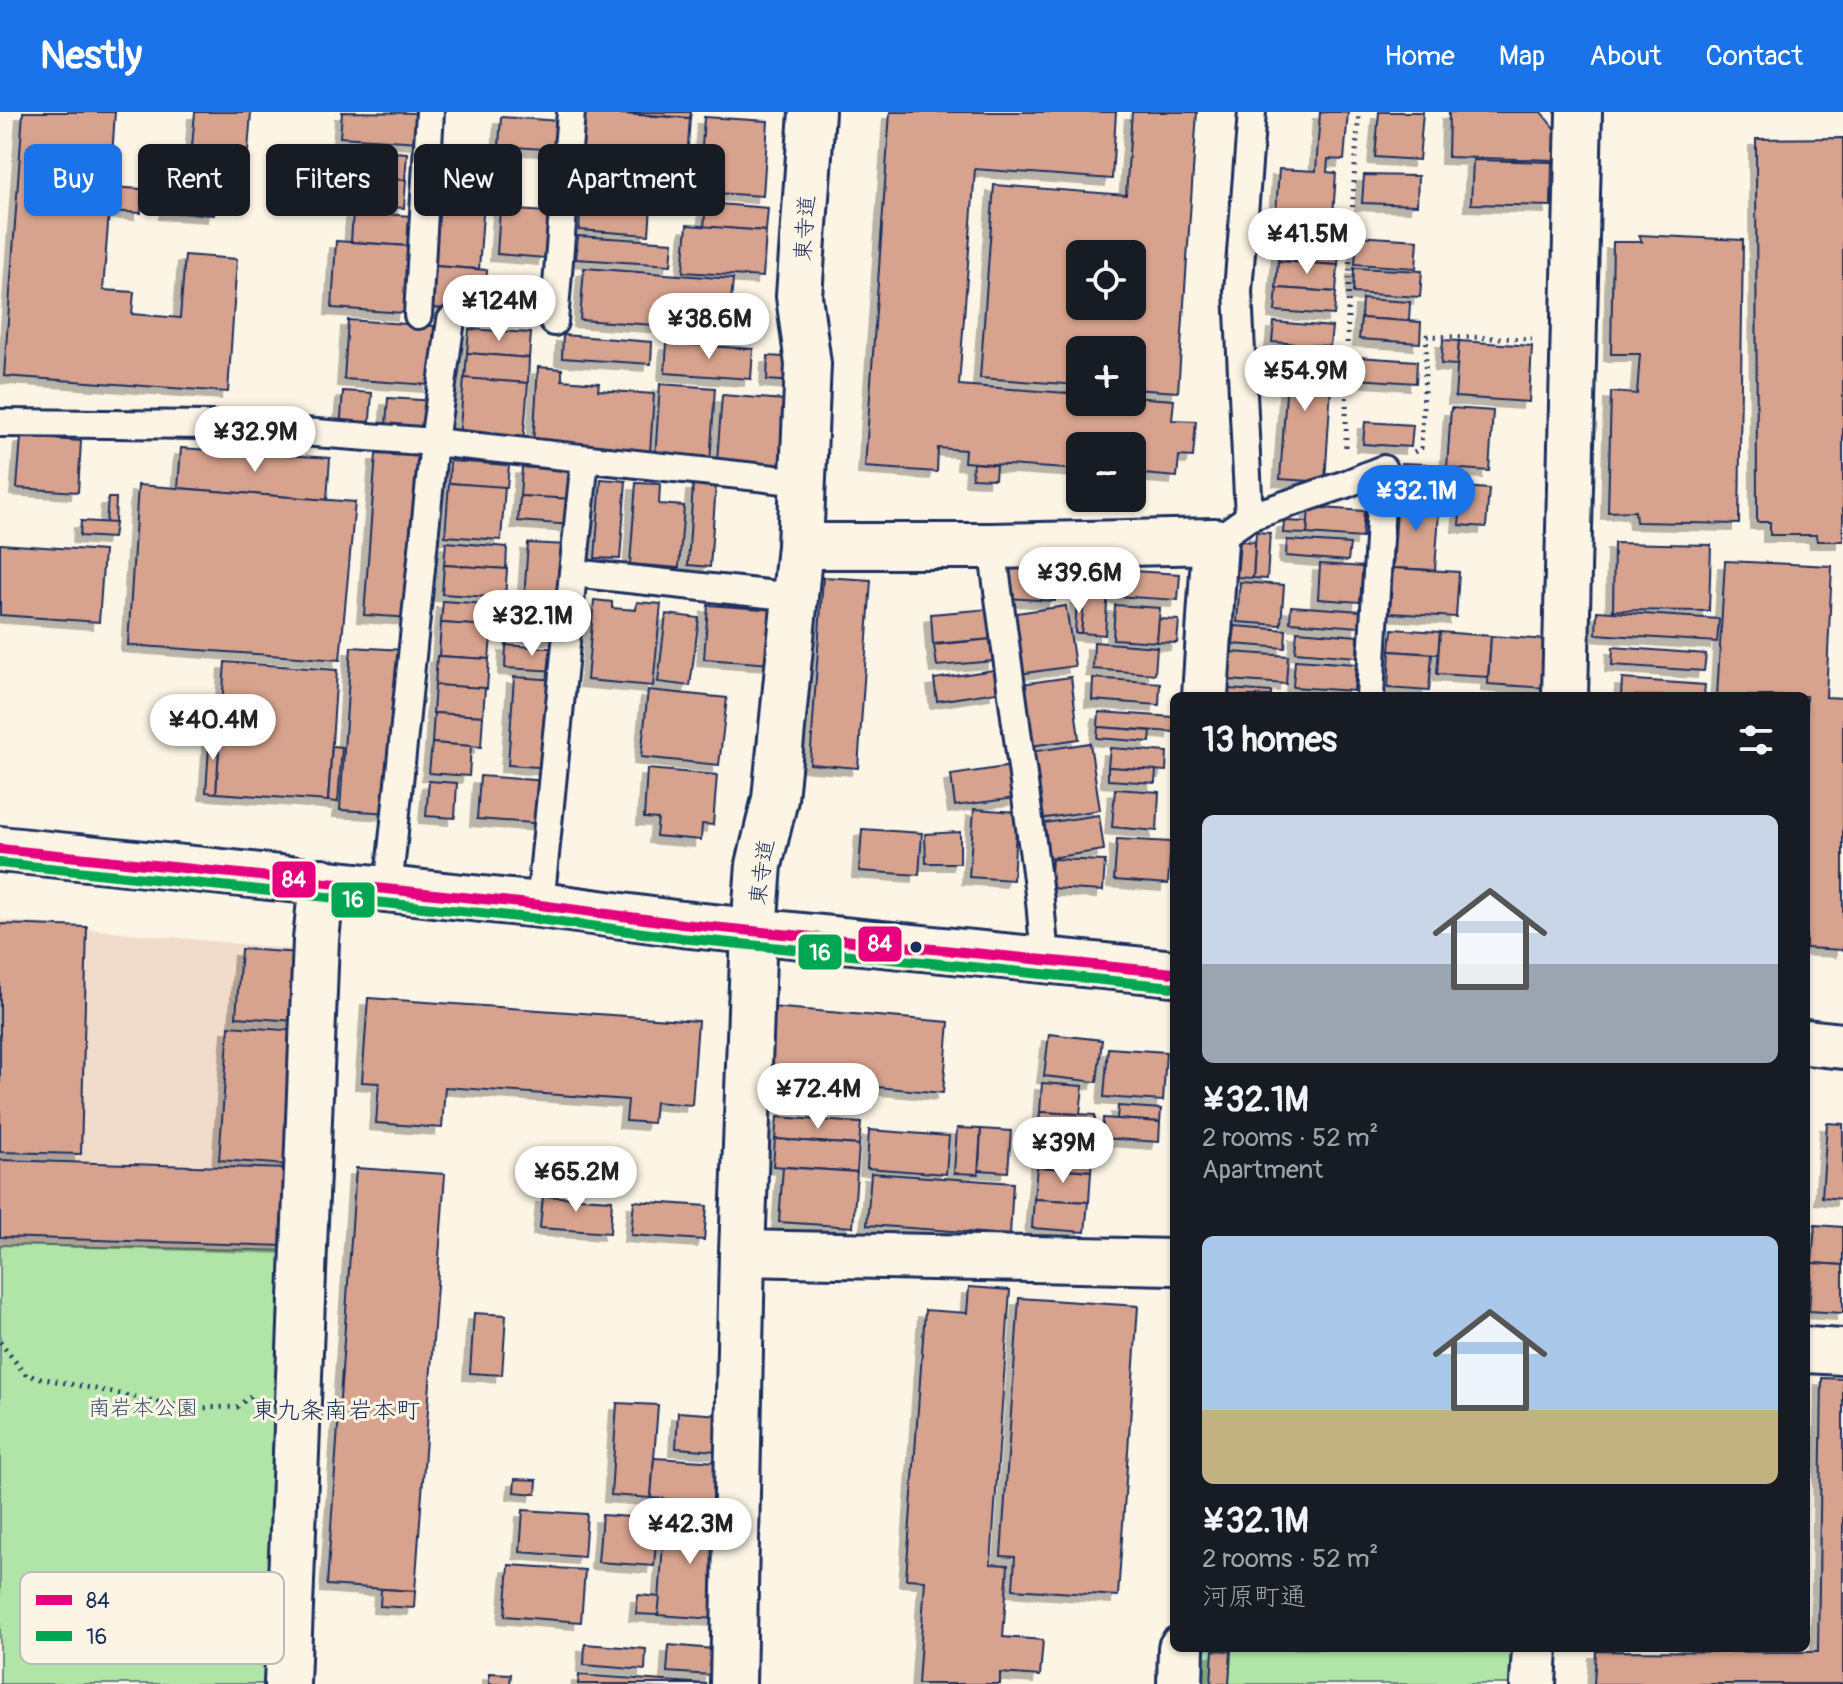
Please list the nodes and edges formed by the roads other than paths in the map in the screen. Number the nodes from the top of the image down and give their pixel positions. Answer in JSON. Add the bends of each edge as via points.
{"nodes":[{"id":1,"x":430,"y":112,"type":"edge"},
{"id":2,"x":571,"y":112,"type":"edge"},
{"id":3,"x":812,"y":112,"type":"edge"},
{"id":4,"x":1252,"y":112,"type":"edge"},
{"id":5,"x":1579,"y":112,"type":"edge"},
{"id":6,"x":418,"y":315,"type":"dead end"},
{"id":7,"x":451,"y":320,"type":"dead end"},
{"id":8,"x":554,"y":322,"type":"dead end"},
{"id":9,"x":0,"y":423,"type":"edge"},
{"id":10,"x":434,"y":442,"type":"junction"},
{"id":11,"x":585,"y":459,"type":"junction"},
{"id":12,"x":803,"y":482,"type":"junction"},
{"id":13,"x":1232,"y":529,"type":"junction"},
{"id":14,"x":800,"y":546,"type":"junction"},
{"id":15,"x":992,"y":546,"type":"junction"},
{"id":16,"x":573,"y":573,"type":"junction"},
{"id":17,"x":795,"y":597,"type":"junction"},
{"id":18,"x":1206,"y":692,"type":"edge"},
{"id":19,"x":1370,"y":692,"type":"edge"},
{"id":20,"x":1565,"y":692,"type":"edge"},
{"id":21,"x":0,"y":849,"type":"edge"},
{"id":22,"x":322,"y":881,"type":"junction"},
{"id":23,"x":388,"y":890,"type":"junction"},
{"id":24,"x":540,"y":905,"type":"junction"},
{"id":25,"x":754,"y":930,"type":"junction"},
{"id":26,"x":1045,"y":959,"type":"junction"},
{"id":27,"x":1170,"y":973,"type":"edge"},
{"id":28,"x":1810,"y":1042,"type":"edge"},
{"id":29,"x":1843,"y":1046,"type":"edge"},
{"id":30,"x":742,"y":1253,"type":"junction"},
{"id":31,"x":1170,"y":1262,"type":"edge"},
{"id":32,"x":1810,"y":1350,"type":"edge"},
{"id":33,"x":1843,"y":1352,"type":"edge"},
{"id":34,"x":1181,"y":1652,"type":"edge"},
{"id":35,"x":1535,"y":1652,"type":"edge"},
{"id":36,"x":287,"y":1684,"type":"edge"},
{"id":37,"x":733,"y":1684,"type":"edge"},
{"id":38,"x":1180,"y":1684,"type":"edge"},
{"id":39,"x":1533,"y":1684,"type":"edge"}],
"edges":[{"from":1,"to":6,"type":"lane"},
{"from":2,"to":8,"type":"lane"},
{"from":3,"to":12,"type":"main road","name":"東寺道","via":[[799,296],[808,364]]},
{"from":4,"to":13,"type":"lane","via":[[1238,291]]},
{"from":5,"to":20,"type":"main road"},
{"from":7,"to":10,"type":"lane"},
{"from":9,"to":10,"type":"lane","via":[[211,425]]},
{"from":10,"to":11,"type":"lane"},
{"from":10,"to":23,"type":"lane"},
{"from":11,"to":12,"type":"lane"},
{"from":11,"to":16,"type":"lane"},
{"from":12,"to":14,"type":"main road","name":"東寺道"},
{"from":13,"to":15,"type":"main road"},
{"from":13,"to":18,"type":"main road"},
{"from":13,"to":19,"type":"lane","via":[[1383,469]]},
{"from":14,"to":15,"type":"main road"},
{"from":14,"to":17,"type":"main road","name":"東寺道"},
{"from":15,"to":26,"type":"lane"},
{"from":16,"to":17,"type":"lane"},
{"from":16,"to":24,"type":"lane"},
{"from":17,"to":25,"type":"main road","name":"東寺道","via":[[775,799],[759,865]]},
{"from":21,"to":22,"type":"main road"},
{"from":22,"to":23,"type":"main road"},
{"from":22,"to":36,"type":"main road"},
{"from":23,"to":24,"type":"main road"},
{"from":24,"to":25,"type":"main road"},
{"from":25,"to":26,"type":"main road"},
{"from":25,"to":30,"type":"main road","name":"東寺道"},
{"from":26,"to":27,"type":"main road"},
{"from":28,"to":29,"type":"main road"},
{"from":30,"to":31,"type":"main road"},
{"from":30,"to":37,"type":"main road","name":"東寺道"},
{"from":32,"to":33,"type":"main road"},
{"from":34,"to":38,"type":"main road"},
{"from":35,"to":39,"type":"main road"}]}
